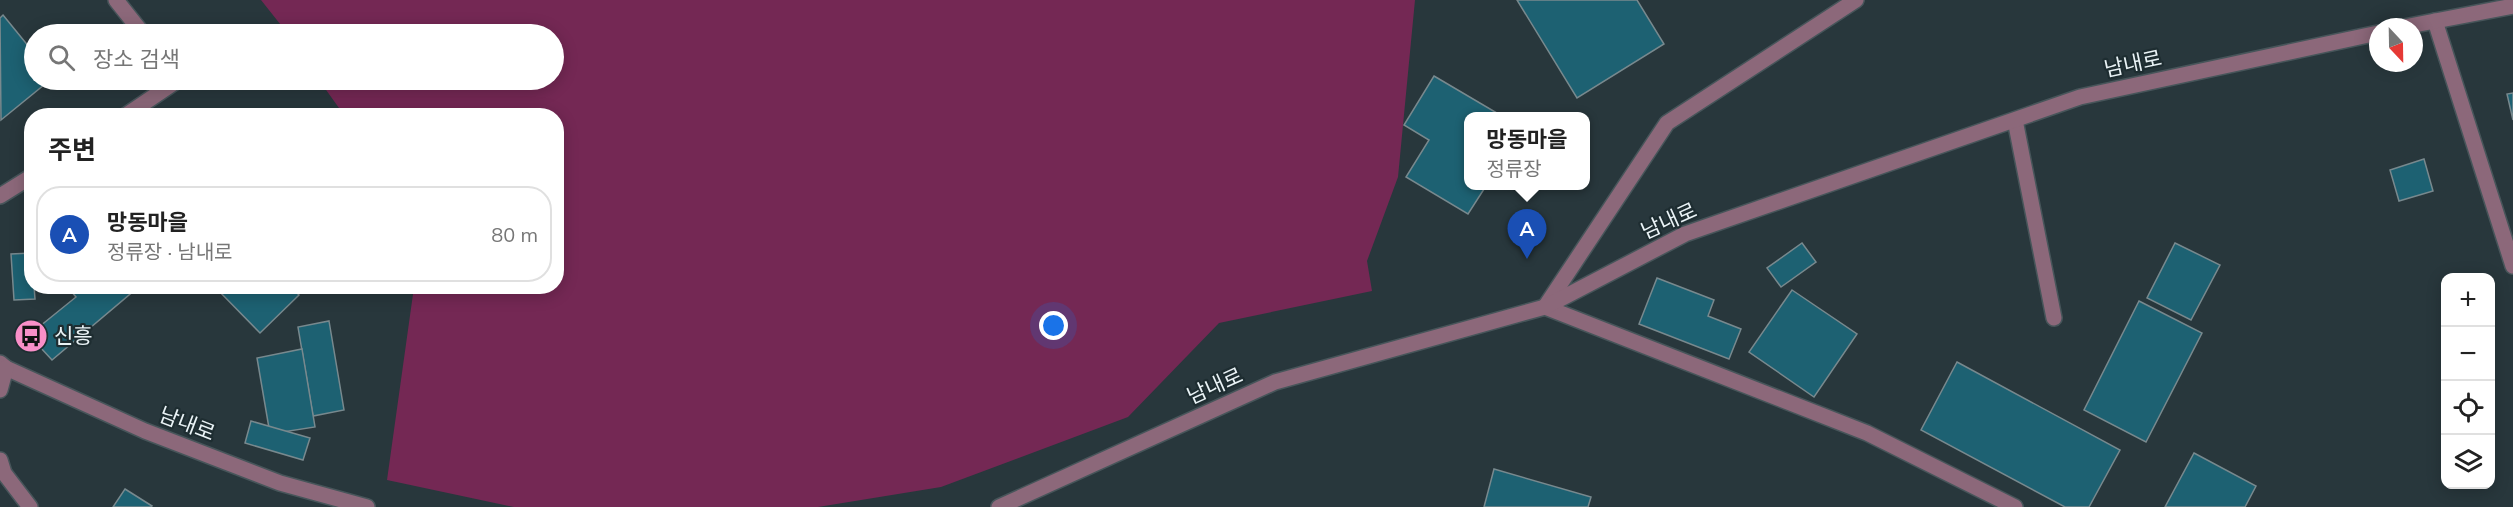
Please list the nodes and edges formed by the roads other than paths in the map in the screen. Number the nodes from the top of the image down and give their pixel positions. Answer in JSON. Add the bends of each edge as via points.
{"nodes":[{"id":1,"x":116,"y":0,"type":"edge"},
{"id":2,"x":1856,"y":0,"type":"edge"},
{"id":3,"x":2513,"y":6,"type":"edge"},
{"id":4,"x":2435,"y":21,"type":"junction"},
{"id":5,"x":2423,"y":23,"type":"edge"},
{"id":6,"x":134,"y":24,"type":"edge"},
{"id":7,"x":2369,"y":35,"type":"edge"},
{"id":8,"x":163,"y":90,"type":"edge"},
{"id":9,"x":136,"y":108,"type":"edge"},
{"id":10,"x":2015,"y":120,"type":"junction"},
{"id":11,"x":24,"y":181,"type":"edge"},
{"id":12,"x":0,"y":196,"type":"edge"},
{"id":13,"x":2513,"y":266,"type":"edge"},
{"id":14,"x":1545,"y":307,"type":"junction"},
{"id":15,"x":2054,"y":318,"type":"dead end"},
{"id":16,"x":3,"y":365,"type":"edge"},
{"id":17,"x":0,"y":390,"type":"edge"},
{"id":18,"x":0,"y":460,"type":"edge"},
{"id":19,"x":30,"y":507,"type":"edge"},
{"id":20,"x":367,"y":507,"type":"edge"},
{"id":21,"x":999,"y":507,"type":"edge"},
{"id":22,"x":2015,"y":507,"type":"edge"}],
"edges":[{"from":1,"to":6,"type":"street"},
{"from":2,"to":14,"type":"street","via":[[1667,123]]},
{"from":3,"to":4,"type":"street"},
{"from":4,"to":5,"type":"street"},
{"from":4,"to":13,"type":"street"},
{"from":7,"to":10,"type":"street","name":"남내로","via":[[2080,97]]},
{"from":8,"to":9,"type":"street"},
{"from":10,"to":14,"type":"street","name":"남내로","via":[[1685,234]]},
{"from":10,"to":15,"type":"street"},
{"from":11,"to":12,"type":"street"},
{"from":14,"to":21,"type":"street","name":"남내로","via":[[1275,382]]},
{"from":14,"to":22,"type":"street","via":[[1867,434]]},
{"from":16,"to":17,"type":"street"},
{"from":16,"to":20,"type":"street","name":"남내로","via":[[145,431],[260,475]]},
{"from":18,"to":19,"type":"street","via":[[4,473]]}]}
